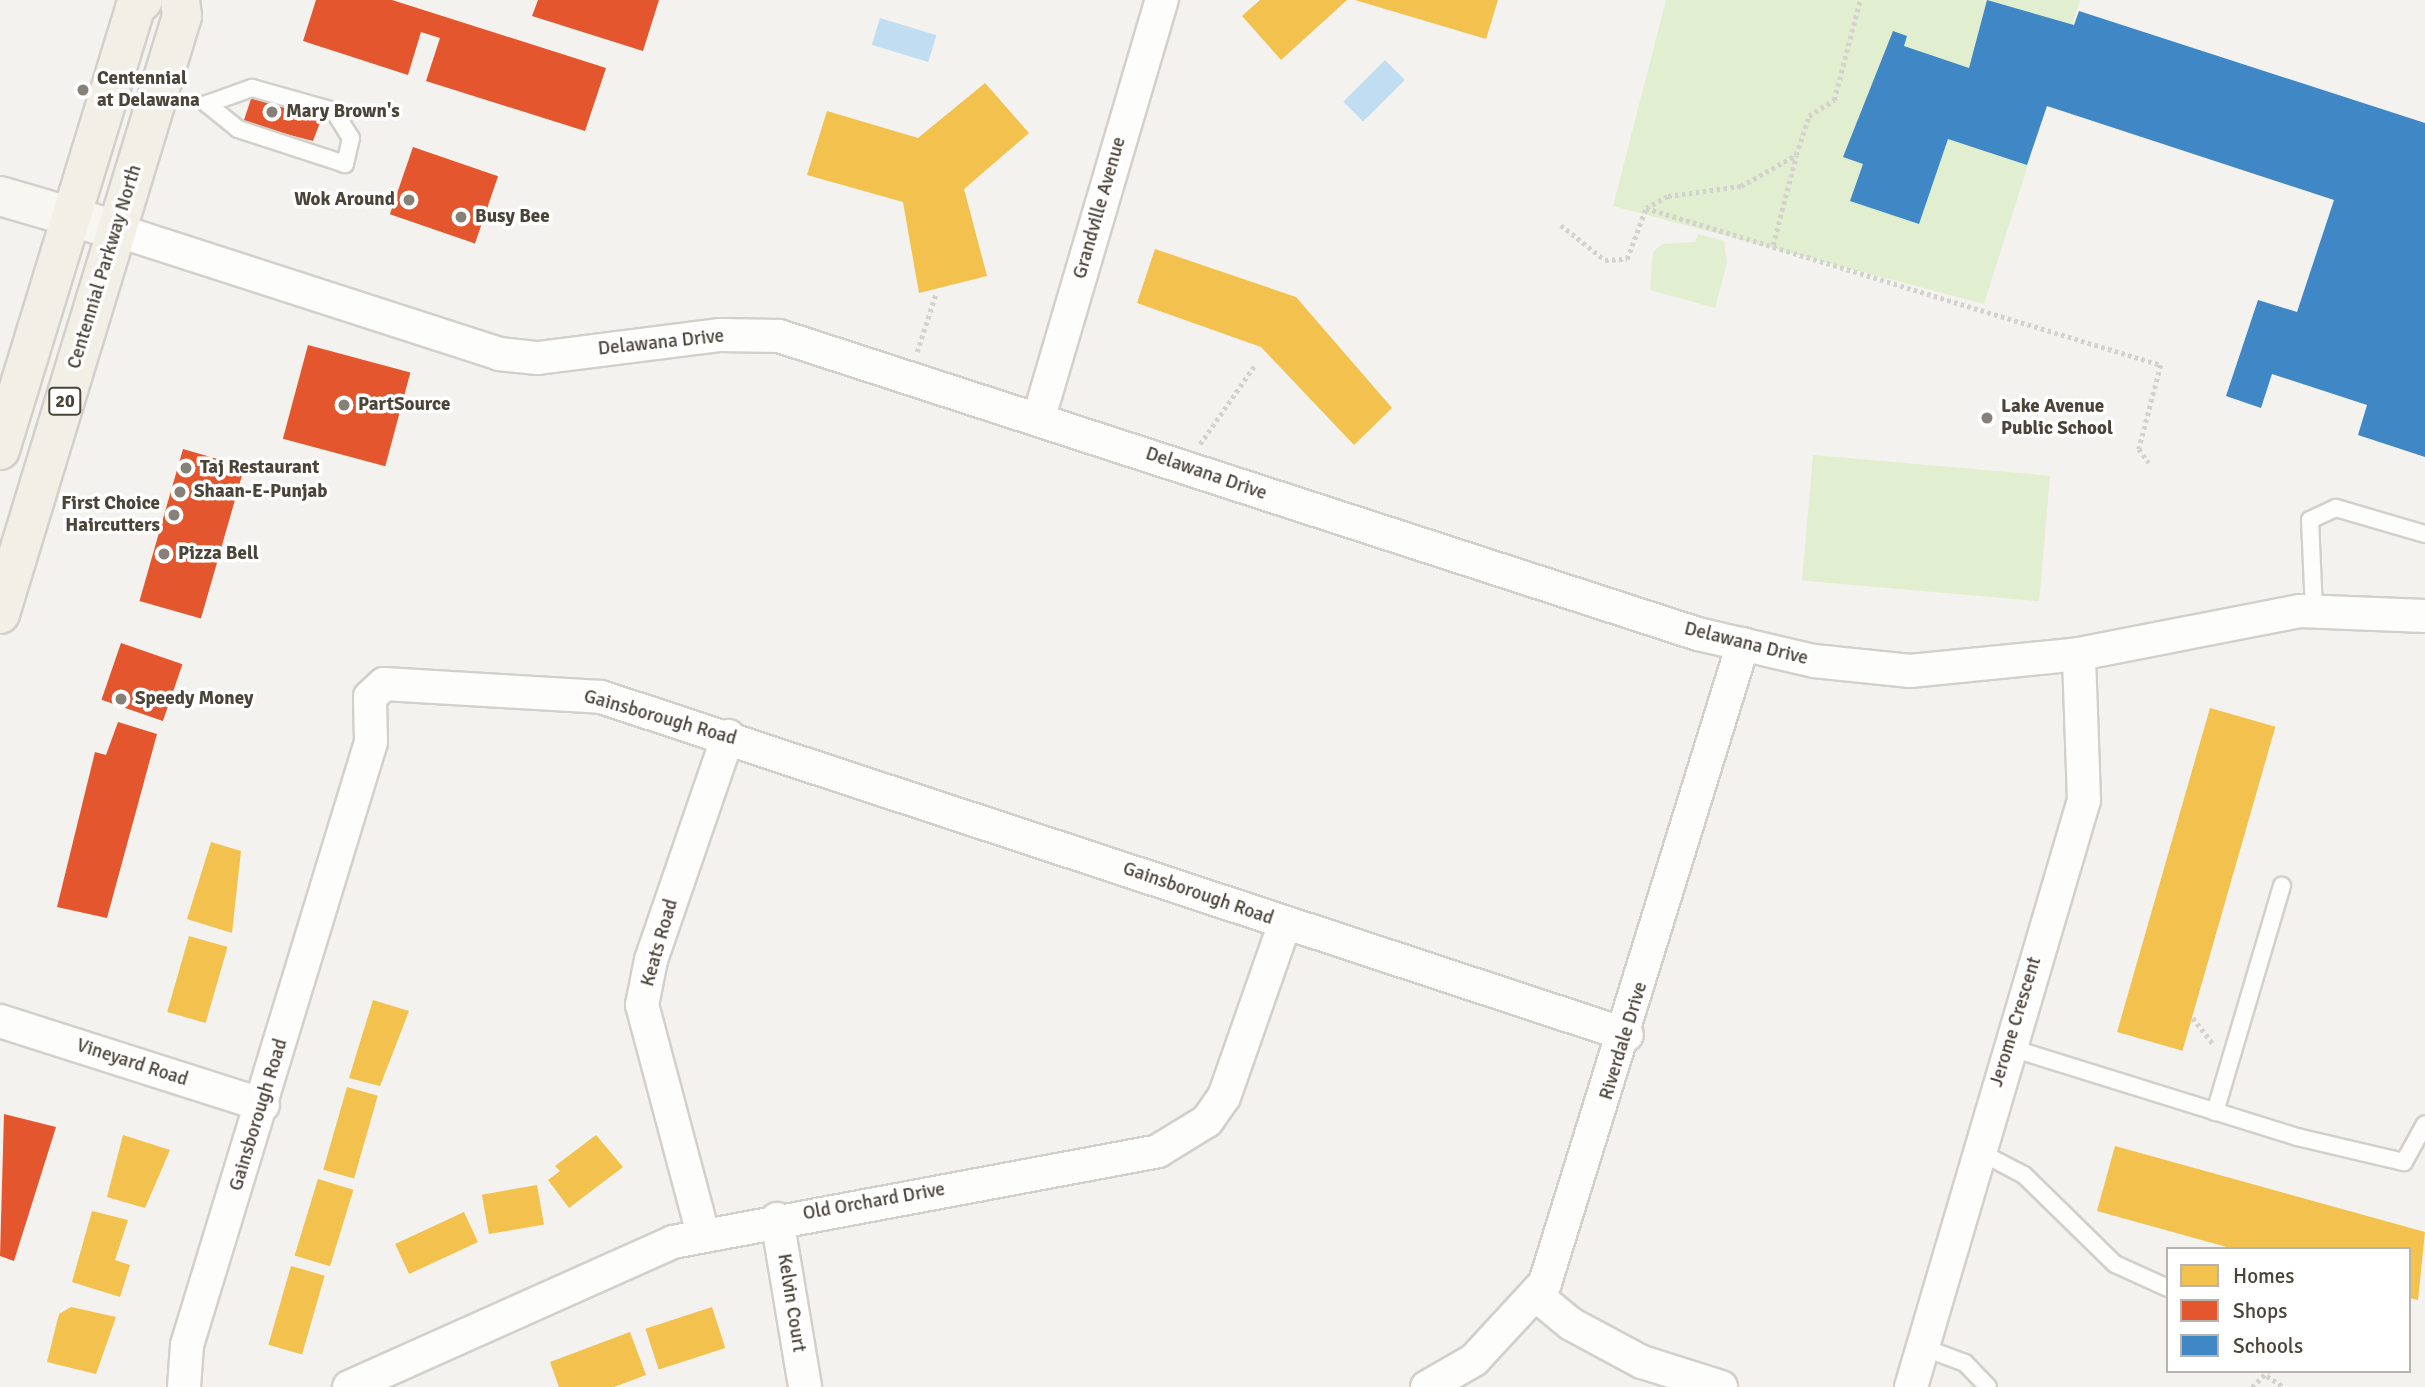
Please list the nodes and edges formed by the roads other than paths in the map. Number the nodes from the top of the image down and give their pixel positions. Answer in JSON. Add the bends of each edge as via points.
{"nodes":[{"id":1,"x":143,"y":0,"type":"edge"},
{"id":2,"x":180,"y":0,"type":"edge"},
{"id":3,"x":1162,"y":0,"type":"edge"},
{"id":4,"x":345,"y":164,"type":"joint"},
{"id":5,"x":0,"y":196,"type":"edge"},
{"id":6,"x":72,"y":219,"type":"junction"},
{"id":7,"x":116,"y":230,"type":"junction"},
{"id":8,"x":1038,"y":417,"type":"junction"},
{"id":9,"x":0,"y":450,"type":"edge"},
{"id":10,"x":2425,"y":534,"type":"edge"},
{"id":11,"x":6,"y":575,"type":"edge"},
{"id":12,"x":2314,"y":611,"type":"junction"},
{"id":13,"x":0,"y":614,"type":"edge"},
{"id":14,"x":2425,"y":617,"type":"edge"},
{"id":15,"x":1743,"y":644,"type":"junction"},
{"id":16,"x":2080,"y":653,"type":"junction"},
{"id":17,"x":727,"y":736,"type":"junction"},
{"id":18,"x":2282,"y":886,"type":"dead end"},
{"id":19,"x":1285,"y":923,"type":"junction"},
{"id":20,"x":0,"y":1021,"type":"edge"},
{"id":21,"x":1627,"y":1035,"type":"junction"},
{"id":22,"x":2008,"y":1047,"type":"junction"},
{"id":23,"x":263,"y":1105,"type":"junction"},
{"id":24,"x":2215,"y":1112,"type":"junction"},
{"id":25,"x":2425,"y":1124,"type":"edge"},
{"id":26,"x":1978,"y":1151,"type":"junction"},
{"id":27,"x":777,"y":1219,"type":"junction"},
{"id":28,"x":703,"y":1234,"type":"junction"},
{"id":29,"x":2165,"y":1285,"type":"edge"},
{"id":30,"x":1537,"y":1296,"type":"junction"},
{"id":31,"x":1922,"y":1348,"type":"junction"},
{"id":32,"x":184,"y":1387,"type":"edge"},
{"id":33,"x":349,"y":1387,"type":"edge"},
{"id":34,"x":805,"y":1387,"type":"edge"},
{"id":35,"x":1427,"y":1387,"type":"edge"},
{"id":36,"x":1721,"y":1387,"type":"edge"},
{"id":37,"x":1911,"y":1387,"type":"edge"},
{"id":38,"x":1988,"y":1387,"type":"edge"}],
"edges":[{"from":1,"to":6,"type":"main road","number":"20","via":[[135,8]]},
{"from":2,"to":7,"type":"main road","name":"Centennial Parkway North","number":"20","via":[[182,16]]},
{"from":3,"to":8,"type":"street","name":"Grandville Avenue"},
{"from":4,"to":4,"type":"lane","via":[[351,138],[334,111],[252,88],[207,104],[221,121]]},
{"from":5,"to":6,"type":"street","name":"Delawana Drive"},
{"from":6,"to":7,"type":"street","name":"Delawana Drive"},
{"from":6,"to":9,"type":"main road","number":"20"},
{"from":7,"to":8,"type":"street","name":"Delawana Drive","via":[[499,354],[538,358],[720,335],[779,336]]},
{"from":7,"to":11,"type":"main road","name":"Centennial Parkway North","number":"20"},
{"from":8,"to":15,"type":"street","name":"Delawana Drive"},
{"from":10,"to":12,"type":"lane","via":[[2336,508],[2310,520]]},
{"from":11,"to":13,"type":"main road","name":"Centennial Parkway North","number":"20"},
{"from":12,"to":14,"type":"street","name":"Delawana Drive"},
{"from":12,"to":16,"type":"street","name":"Delawana Drive"},
{"from":15,"to":16,"type":"street","name":"Delawana Drive","via":[[1814,661],[1910,671]]},
{"from":15,"to":21,"type":"street","name":"Riverdale Drive"},
{"from":16,"to":22,"type":"street","name":"Jerome Crescent","via":[[2084,800]]},
{"from":17,"to":19,"type":"street","name":"Gainsborough Road"},
{"from":17,"to":23,"type":"street","name":"Gainsborough Road","via":[[601,697],[384,684],[370,697],[371,742]]},
{"from":17,"to":28,"type":"street","name":"Keats Road","via":[[651,960],[642,1005]]},
{"from":18,"to":24,"type":"lane"},
{"from":19,"to":21,"type":"street","name":"Gainsborough Road"},
{"from":19,"to":27,"type":"street","name":"Old Orchard Drive","via":[[1224,1097],[1207,1121],[1181,1138],[1158,1151]]},
{"from":20,"to":23,"type":"street","name":"Vineyard Road"},
{"from":21,"to":30,"type":"street","name":"Riverdale Drive"},
{"from":22,"to":24,"type":"lane"},
{"from":22,"to":26,"type":"street","name":"Jerome Crescent"},
{"from":23,"to":32,"type":"street","name":"Gainsborough Road","via":[[187,1345]]},
{"from":24,"to":25,"type":"lane","via":[[2404,1163]]},
{"from":26,"to":29,"type":"lane","via":[[2024,1175],[2115,1264]]},
{"from":26,"to":31,"type":"street","name":"Jerome Crescent"},
{"from":27,"to":28,"type":"street","name":"Old Orchard Drive"},
{"from":27,"to":34,"type":"street","name":"Kelvin Court"},
{"from":28,"to":33,"type":"street","name":"Old Orchard Drive","via":[[638,1254]]},
{"from":30,"to":35,"type":"street","name":"Riverdale Drive","via":[[1474,1360]]},
{"from":30,"to":36,"type":"street","via":[[1572,1324],[1642,1362]]},
{"from":31,"to":37,"type":"street","name":"Jerome Crescent"},
{"from":31,"to":38,"type":"lane","via":[[1965,1363]]}]}
